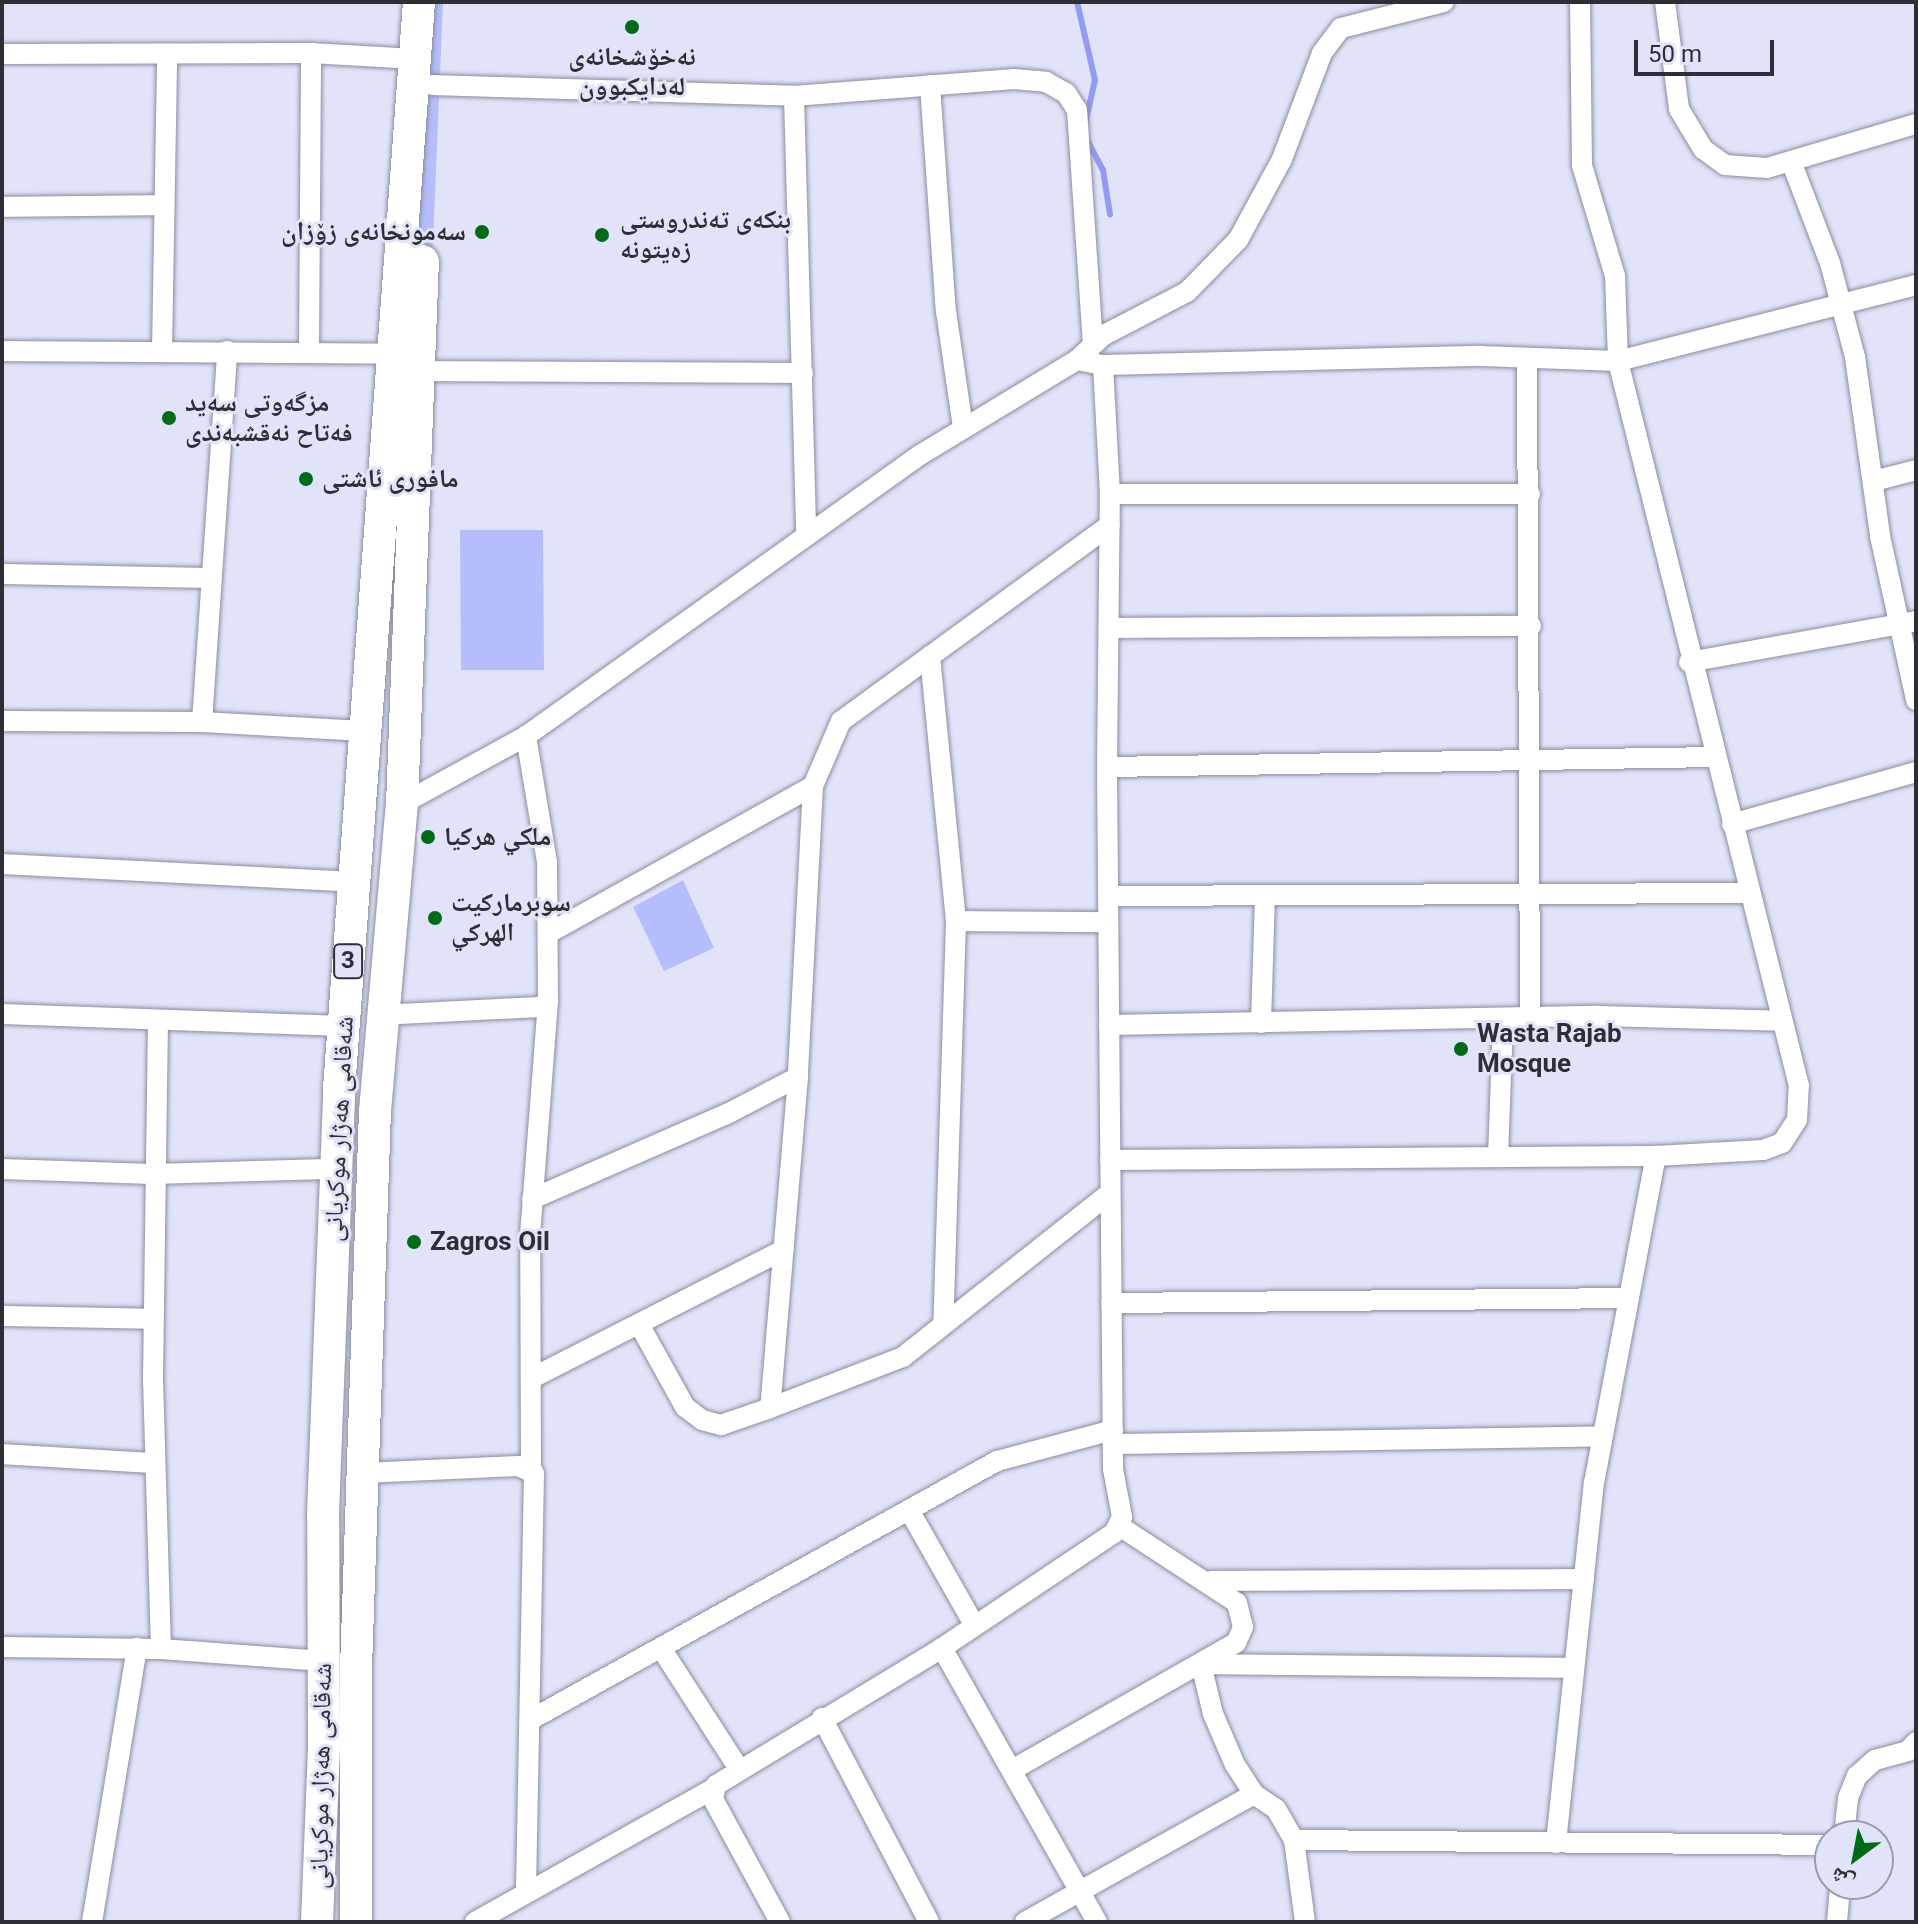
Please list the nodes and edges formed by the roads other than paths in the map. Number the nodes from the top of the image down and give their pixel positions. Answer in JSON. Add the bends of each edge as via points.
{"nodes":[{"id":1,"x":419,"y":2,"type":"edge"},
{"id":2,"x":436,"y":2,"type":"edge"},
{"id":3,"x":1444,"y":2,"type":"edge"},
{"id":4,"x":1580,"y":2,"type":"edge"},
{"id":5,"x":1665,"y":2,"type":"edge"},
{"id":6,"x":311,"y":53,"type":"junction"},
{"id":7,"x":2,"y":54,"type":"edge"},
{"id":8,"x":167,"y":54,"type":"junction"},
{"id":9,"x":424,"y":72,"type":"junction"},
{"id":10,"x":930,"y":85,"type":"junction"},
{"id":11,"x":794,"y":96,"type":"junction"},
{"id":12,"x":1916,"y":124,"type":"edge"},
{"id":13,"x":1791,"y":161,"type":"junction"},
{"id":14,"x":164,"y":205,"type":"junction"},
{"id":15,"x":2,"y":207,"type":"edge"},
{"id":16,"x":1916,"y":285,"type":"edge"},
{"id":17,"x":1841,"y":308,"type":"junction"},
{"id":18,"x":1093,"y":344,"type":"junction"},
{"id":19,"x":309,"y":350,"type":"junction"},
{"id":20,"x":2,"y":351,"type":"edge"},
{"id":21,"x":162,"y":351,"type":"junction"},
{"id":22,"x":227,"y":351,"type":"junction"},
{"id":23,"x":1527,"y":358,"type":"junction"},
{"id":24,"x":1077,"y":360,"type":"junction"},
{"id":25,"x":1618,"y":361,"type":"junction"},
{"id":26,"x":407,"y":362,"type":"junction"},
{"id":27,"x":1103,"y":365,"type":"junction"},
{"id":28,"x":803,"y":373,"type":"junction"},
{"id":29,"x":963,"y":428,"type":"junction"},
{"id":30,"x":1916,"y":470,"type":"edge"},
{"id":31,"x":1874,"y":481,"type":"junction"},
{"id":32,"x":418,"y":494,"type":"junction"},
{"id":33,"x":1110,"y":494,"type":"junction"},
{"id":34,"x":1530,"y":494,"type":"junction"},
{"id":35,"x":385,"y":495,"type":"junction"},
{"id":36,"x":1110,"y":525,"type":"junction"},
{"id":37,"x":806,"y":536,"type":"junction"},
{"id":38,"x":2,"y":574,"type":"edge"},
{"id":39,"x":211,"y":578,"type":"junction"},
{"id":40,"x":1908,"y":623,"type":"edge"},
{"id":41,"x":1531,"y":626,"type":"junction"},
{"id":42,"x":1109,"y":628,"type":"junction"},
{"id":43,"x":930,"y":656,"type":"junction"},
{"id":44,"x":1689,"y":662,"type":"junction"},
{"id":45,"x":1916,"y":700,"type":"edge"},
{"id":46,"x":2,"y":721,"type":"edge"},
{"id":47,"x":202,"y":722,"type":"junction"},
{"id":48,"x":364,"y":731,"type":"junction"},
{"id":49,"x":526,"y":736,"type":"junction"},
{"id":50,"x":1715,"y":757,"type":"junction"},
{"id":51,"x":1531,"y":760,"type":"junction"},
{"id":52,"x":1107,"y":767,"type":"junction"},
{"id":53,"x":1916,"y":772,"type":"edge"},
{"id":54,"x":813,"y":786,"type":"junction"},
{"id":55,"x":402,"y":804,"type":"junction"},
{"id":56,"x":1732,"y":824,"type":"junction"},
{"id":57,"x":2,"y":864,"type":"edge"},
{"id":58,"x":355,"y":882,"type":"junction"},
{"id":59,"x":1750,"y":893,"type":"junction"},
{"id":60,"x":1531,"y":894,"type":"junction"},
{"id":61,"x":1265,"y":895,"type":"junction"},
{"id":62,"x":1108,"y":896,"type":"junction"},
{"id":63,"x":956,"y":921,"type":"junction"},
{"id":64,"x":1108,"y":922,"type":"junction"},
{"id":65,"x":549,"y":933,"type":"junction"},
{"id":66,"x":548,"y":1001,"type":"junction"},
{"id":67,"x":2,"y":1014,"type":"edge"},
{"id":68,"x":380,"y":1015,"type":"junction"},
{"id":69,"x":1530,"y":1018,"type":"junction"},
{"id":70,"x":1503,"y":1019,"type":"junction"},
{"id":71,"x":158,"y":1020,"type":"junction"},
{"id":72,"x":1782,"y":1021,"type":"junction"},
{"id":73,"x":1261,"y":1023,"type":"junction"},
{"id":74,"x":1109,"y":1025,"type":"junction"},
{"id":75,"x":343,"y":1026,"type":"junction"},
{"id":76,"x":798,"y":1077,"type":"junction"},
{"id":77,"x":1656,"y":1156,"type":"junction"},
{"id":78,"x":1498,"y":1157,"type":"junction"},
{"id":79,"x":1110,"y":1160,"type":"junction"},
{"id":80,"x":2,"y":1169,"type":"edge"},
{"id":81,"x":336,"y":1169,"type":"junction"},
{"id":82,"x":152,"y":1174,"type":"junction"},
{"id":83,"x":1110,"y":1193,"type":"junction"},
{"id":84,"x":532,"y":1199,"type":"junction"},
{"id":85,"x":783,"y":1250,"type":"junction"},
{"id":86,"x":1629,"y":1298,"type":"junction"},
{"id":87,"x":1111,"y":1303,"type":"junction"},
{"id":88,"x":2,"y":1316,"type":"edge"},
{"id":89,"x":153,"y":1319,"type":"junction"},
{"id":90,"x":639,"y":1324,"type":"junction"},
{"id":91,"x":943,"y":1325,"type":"junction"},
{"id":92,"x":534,"y":1377,"type":"junction"},
{"id":93,"x":770,"y":1408,"type":"junction"},
{"id":94,"x":1602,"y":1436,"type":"junction"},
{"id":95,"x":1113,"y":1437,"type":"junction"},
{"id":96,"x":2,"y":1454,"type":"edge"},
{"id":97,"x":155,"y":1463,"type":"junction"},
{"id":98,"x":531,"y":1470,"type":"junction"},
{"id":99,"x":363,"y":1473,"type":"junction"},
{"id":100,"x":909,"y":1510,"type":"junction"},
{"id":101,"x":361,"y":1513,"type":"junction"},
{"id":102,"x":323,"y":1514,"type":"junction"},
{"id":103,"x":1118,"y":1525,"type":"junction"},
{"id":104,"x":1584,"y":1579,"type":"junction"},
{"id":105,"x":1211,"y":1581,"type":"junction"},
{"id":106,"x":975,"y":1626,"type":"junction"},
{"id":107,"x":2,"y":1647,"type":"edge"},
{"id":108,"x":137,"y":1648,"type":"junction"},
{"id":109,"x":661,"y":1648,"type":"junction"},
{"id":110,"x":942,"y":1648,"type":"junction"},
{"id":111,"x":161,"y":1649,"type":"junction"},
{"id":112,"x":324,"y":1661,"type":"junction"},
{"id":113,"x":1201,"y":1664,"type":"junction"},
{"id":114,"x":1574,"y":1668,"type":"junction"},
{"id":115,"x":822,"y":1718,"type":"junction"},
{"id":116,"x":530,"y":1720,"type":"junction"},
{"id":117,"x":1916,"y":1742,"type":"edge"},
{"id":118,"x":739,"y":1769,"type":"junction"},
{"id":119,"x":1012,"y":1770,"type":"junction"},
{"id":120,"x":713,"y":1789,"type":"junction"},
{"id":121,"x":1254,"y":1794,"type":"junction"},
{"id":122,"x":1846,"y":1820,"type":"edge"},
{"id":123,"x":1294,"y":1840,"type":"junction"},
{"id":124,"x":1556,"y":1843,"type":"junction"},
{"id":125,"x":1814,"y":1845,"type":"edge"},
{"id":126,"x":526,"y":1890,"type":"junction"},
{"id":127,"x":1081,"y":1890,"type":"junction"},
{"id":128,"x":1839,"y":1900,"type":"edge"},
{"id":129,"x":482,"y":1920,"type":"edge"},
{"id":130,"x":92,"y":1922,"type":"edge"},
{"id":131,"x":317,"y":1922,"type":"edge"},
{"id":132,"x":356,"y":1922,"type":"edge"},
{"id":133,"x":780,"y":1922,"type":"edge"},
{"id":134,"x":929,"y":1922,"type":"edge"},
{"id":135,"x":1025,"y":1922,"type":"edge"},
{"id":136,"x":1097,"y":1922,"type":"edge"},
{"id":137,"x":1305,"y":1922,"type":"edge"},
{"id":138,"x":1837,"y":1922,"type":"edge"}],
"edges":[{"from":1,"to":9,"type":"highway","name":"شەقامی ھەژار موکریانی","number":"3"},
{"from":2,"to":9,"type":"highway","name":"شەقامی ھەژار موکریانی","number":"3"},
{"from":3,"to":18,"type":"street","via":[[1341,28],[1322,53],[1282,159],[1238,240],[1187,292]]},
{"from":4,"to":25,"type":"street","via":[[1582,165],[1615,276]]},
{"from":5,"to":13,"type":"street","via":[[1679,109],[1703,149],[1725,165],[1746,169]]},
{"from":6,"to":8,"type":"street"},
{"from":6,"to":9,"type":"street"},
{"from":6,"to":19,"type":"street"},
{"from":7,"to":8,"type":"street"},
{"from":8,"to":14,"type":"street"},
{"from":9,"to":11,"type":"street"},
{"from":9,"to":26,"type":"highway","name":"شەقامی ھەژار موکریانی","number":"3"},
{"from":10,"to":11,"type":"street"},
{"from":10,"to":18,"type":"street","via":[[1046,82],[1066,93],[1077,110]]},
{"from":10,"to":29,"type":"street","via":[[946,311]]},
{"from":11,"to":28,"type":"street"},
{"from":12,"to":13,"type":"street"},
{"from":13,"to":17,"type":"street","via":[[1830,263]]},
{"from":14,"to":15,"type":"street"},
{"from":14,"to":21,"type":"street"},
{"from":16,"to":17,"type":"street"},
{"from":17,"to":25,"type":"street"},
{"from":17,"to":31,"type":"street","via":[[1855,357]]},
{"from":18,"to":24,"type":"street"},
{"from":19,"to":22,"type":"street"},
{"from":19,"to":26,"type":"street"},
{"from":20,"to":21,"type":"street"},
{"from":21,"to":22,"type":"street"},
{"from":22,"to":39,"type":"street"},
{"from":23,"to":25,"type":"street"},
{"from":23,"to":27,"type":"street"},
{"from":23,"to":34,"type":"street"},
{"from":24,"to":27,"type":"street"},
{"from":24,"to":29,"type":"street"},
{"from":25,"to":44,"type":"street"},
{"from":26,"to":28,"type":"street"},
{"from":26,"to":32,"type":"highway","name":"شەقامی ھەژار موکریانی","number":"3"},
{"from":26,"to":35,"type":"highway","name":"شەقامی ھەژار موکریانی","number":"3"},
{"from":27,"to":33,"type":"street"},
{"from":28,"to":37,"type":"street"},
{"from":29,"to":37,"type":"street"},
{"from":30,"to":31,"type":"street"},
{"from":31,"to":40,"type":"street"},
{"from":32,"to":35,"type":"highway"},
{"from":32,"to":55,"type":"highway","name":"شەقامی ھەژار موکریانی","number":"3"},
{"from":33,"to":34,"type":"street"},
{"from":33,"to":36,"type":"street"},
{"from":34,"to":41,"type":"street"},
{"from":35,"to":48,"type":"highway","name":"شەقامی ھەژار موکریانی","number":"3"},
{"from":36,"to":42,"type":"street"},
{"from":36,"to":43,"type":"street"},
{"from":37,"to":49,"type":"street"},
{"from":38,"to":39,"type":"street"},
{"from":39,"to":47,"type":"street"},
{"from":40,"to":44,"type":"street"},
{"from":40,"to":45,"type":"street"},
{"from":41,"to":42,"type":"street"},
{"from":41,"to":51,"type":"street"},
{"from":42,"to":52,"type":"street"},
{"from":43,"to":54,"type":"street","via":[[841,721]]},
{"from":43,"to":63,"type":"street"},
{"from":44,"to":50,"type":"street"},
{"from":46,"to":47,"type":"street"},
{"from":47,"to":48,"type":"street"},
{"from":48,"to":58,"type":"highway","name":"شەقامی ھەژار موکریانی","number":"3"},
{"from":49,"to":55,"type":"street"},
{"from":49,"to":65,"type":"street","via":[[547,862]]},
{"from":50,"to":51,"type":"street"},
{"from":50,"to":56,"type":"street"},
{"from":51,"to":52,"type":"street"},
{"from":51,"to":60,"type":"street"},
{"from":52,"to":62,"type":"street"},
{"from":53,"to":56,"type":"street"},
{"from":54,"to":65,"type":"street"},
{"from":54,"to":76,"type":"street"},
{"from":55,"to":68,"type":"highway","name":"شەقامی ھەژار موکریانی","number":"3"},
{"from":56,"to":59,"type":"street"},
{"from":57,"to":58,"type":"street"},
{"from":58,"to":75,"type":"highway","name":"شەقامی ھەژار موکریانی","number":"3"},
{"from":59,"to":60,"type":"street"},
{"from":59,"to":72,"type":"street"},
{"from":60,"to":61,"type":"street"},
{"from":60,"to":69,"type":"street"},
{"from":61,"to":62,"type":"street"},
{"from":61,"to":73,"type":"street"},
{"from":62,"to":64,"type":"street"},
{"from":63,"to":64,"type":"street"},
{"from":63,"to":91,"type":"street"},
{"from":64,"to":74,"type":"street"},
{"from":65,"to":66,"type":"street"},
{"from":66,"to":68,"type":"street","via":[[540,1007]]},
{"from":66,"to":84,"type":"street"},
{"from":67,"to":71,"type":"street"},
{"from":68,"to":99,"type":"highway","name":"شەقامی ھەژار موکریانی","number":"3"},
{"from":69,"to":70,"type":"street"},
{"from":69,"to":72,"type":"street"},
{"from":70,"to":73,"type":"street"},
{"from":70,"to":78,"type":"street"},
{"from":71,"to":75,"type":"street"},
{"from":71,"to":82,"type":"street"},
{"from":72,"to":77,"type":"street","via":[[1799,1086],[1797,1120],[1782,1143],[1763,1150]]},
{"from":73,"to":74,"type":"street"},
{"from":74,"to":79,"type":"street"},
{"from":75,"to":81,"type":"highway","name":"شەقامی ھەژار موکریانی","number":"3"},
{"from":76,"to":84,"type":"street","via":[[727,1114]]},
{"from":76,"to":85,"type":"street"},
{"from":77,"to":78,"type":"street"},
{"from":77,"to":86,"type":"street"},
{"from":78,"to":79,"type":"street"},
{"from":79,"to":83,"type":"street"},
{"from":80,"to":82,"type":"street"},
{"from":81,"to":82,"type":"street"},
{"from":81,"to":102,"type":"highway","name":"شەقامی ھەژار موکریانی","number":"3"},
{"from":82,"to":89,"type":"street"},
{"from":83,"to":87,"type":"street"},
{"from":83,"to":91,"type":"street"},
{"from":84,"to":92,"type":"street"},
{"from":85,"to":90,"type":"street"},
{"from":85,"to":93,"type":"street"},
{"from":86,"to":87,"type":"street"},
{"from":86,"to":94,"type":"street"},
{"from":87,"to":95,"type":"street"},
{"from":88,"to":89,"type":"street"},
{"from":89,"to":97,"type":"street"},
{"from":90,"to":92,"type":"street"},
{"from":90,"to":93,"type":"street","via":[[685,1407],[702,1420],[721,1425]]},
{"from":91,"to":93,"type":"street","via":[[903,1357]]},
{"from":92,"to":98,"type":"street"},
{"from":94,"to":95,"type":"street"},
{"from":94,"to":104,"type":"street"},
{"from":95,"to":100,"type":"street","via":[[997,1461]]},
{"from":95,"to":103,"type":"street","via":[[1122,1517]]},
{"from":96,"to":97,"type":"street"},
{"from":97,"to":111,"type":"street"},
{"from":98,"to":99,"type":"street","via":[[518,1466]]},
{"from":98,"to":116,"type":"street","via":[[535,1490]]},
{"from":99,"to":101,"type":"highway","name":"شەقامی ھەژار موکریانی","number":"3"},
{"from":100,"to":106,"type":"street"},
{"from":100,"to":109,"type":"street"},
{"from":101,"to":102,"type":"highway"},
{"from":101,"to":132,"type":"highway","name":"شەقامی ھەژار موکریانی","number":"3"},
{"from":102,"to":112,"type":"highway","name":"شەقامی ھەژار موکریانی","number":"3"},
{"from":103,"to":105,"type":"street"},
{"from":103,"to":106,"type":"street","via":[[1114,1533]]},
{"from":104,"to":105,"type":"street"},
{"from":104,"to":114,"type":"street"},
{"from":105,"to":113,"type":"street","via":[[1237,1603],[1243,1627],[1236,1643]]},
{"from":106,"to":110,"type":"street"},
{"from":107,"to":108,"type":"street"},
{"from":108,"to":111,"type":"street"},
{"from":108,"to":130,"type":"street"},
{"from":109,"to":116,"type":"street"},
{"from":109,"to":118,"type":"street"},
{"from":110,"to":115,"type":"street"},
{"from":110,"to":119,"type":"street"},
{"from":111,"to":112,"type":"street"},
{"from":112,"to":131,"type":"highway","name":"شەقامی ھەژار موکریانی","number":"3"},
{"from":113,"to":114,"type":"street"},
{"from":113,"to":119,"type":"street"},
{"from":113,"to":121,"type":"street","via":[[1213,1714]]},
{"from":114,"to":124,"type":"street"},
{"from":115,"to":118,"type":"street"},
{"from":115,"to":134,"type":"street"},
{"from":116,"to":126,"type":"street"},
{"from":117,"to":122,"type":"street","via":[[1908,1751],[1875,1760],[1857,1776]]},
{"from":118,"to":120,"type":"street"},
{"from":119,"to":127,"type":"street"},
{"from":120,"to":126,"type":"street"},
{"from":120,"to":133,"type":"street","via":[[713,1799]]},
{"from":121,"to":123,"type":"street","via":[[1276,1809]]},
{"from":121,"to":127,"type":"street"},
{"from":123,"to":124,"type":"street"},
{"from":123,"to":137,"type":"street"},
{"from":124,"to":125,"type":"street"},
{"from":126,"to":129,"type":"street"},
{"from":127,"to":135,"type":"street"},
{"from":127,"to":136,"type":"street"},
{"from":128,"to":138,"type":"street"}]}
